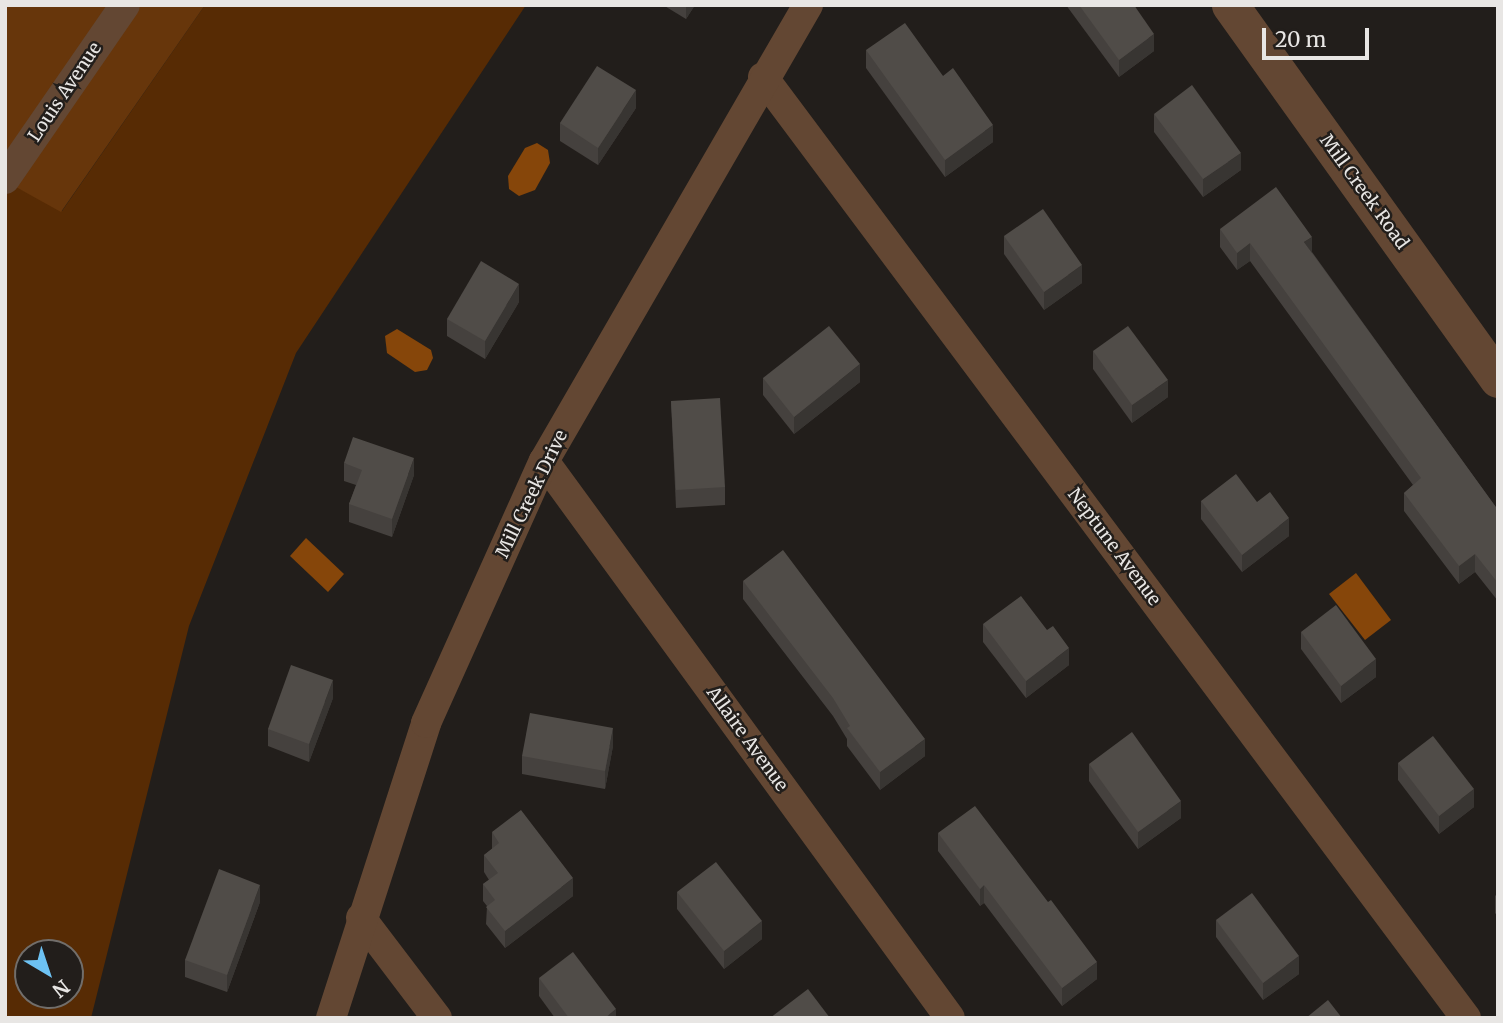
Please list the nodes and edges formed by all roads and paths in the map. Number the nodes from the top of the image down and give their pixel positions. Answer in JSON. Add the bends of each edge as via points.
{"nodes":[{"id":1,"x":125,"y":5,"type":"edge"},
{"id":2,"x":808,"y":5,"type":"edge"},
{"id":3,"x":1230,"y":5,"type":"edge"},
{"id":4,"x":763,"y":77,"type":"junction"},
{"id":5,"x":5,"y":179,"type":"edge"},
{"id":6,"x":1498,"y":379,"type":"edge"},
{"id":7,"x":544,"y":461,"type":"junction"},
{"id":8,"x":361,"y":918,"type":"junction"},
{"id":9,"x":331,"y":1018,"type":"edge"},
{"id":10,"x":437,"y":1018,"type":"edge"},
{"id":11,"x":950,"y":1018,"type":"edge"},
{"id":12,"x":1466,"y":1018,"type":"edge"}],
"edges":[{"from":1,"to":5,"type":"street","name":"Louis Avenue"},
{"from":2,"to":4,"type":"street","name":"Mill Creek Drive"},
{"from":3,"to":6,"type":"street","name":"Mill Creek Road"},
{"from":4,"to":7,"type":"street","name":"Mill Creek Drive"},
{"from":4,"to":12,"type":"street","name":"Neptune Avenue"},
{"from":7,"to":8,"type":"street","name":"Mill Creek Drive","via":[[426,723]]},
{"from":7,"to":11,"type":"street","name":"Allaire Avenue"},
{"from":8,"to":9,"type":"street","name":"Mill Creek Drive"},
{"from":8,"to":10,"type":"street"}]}
